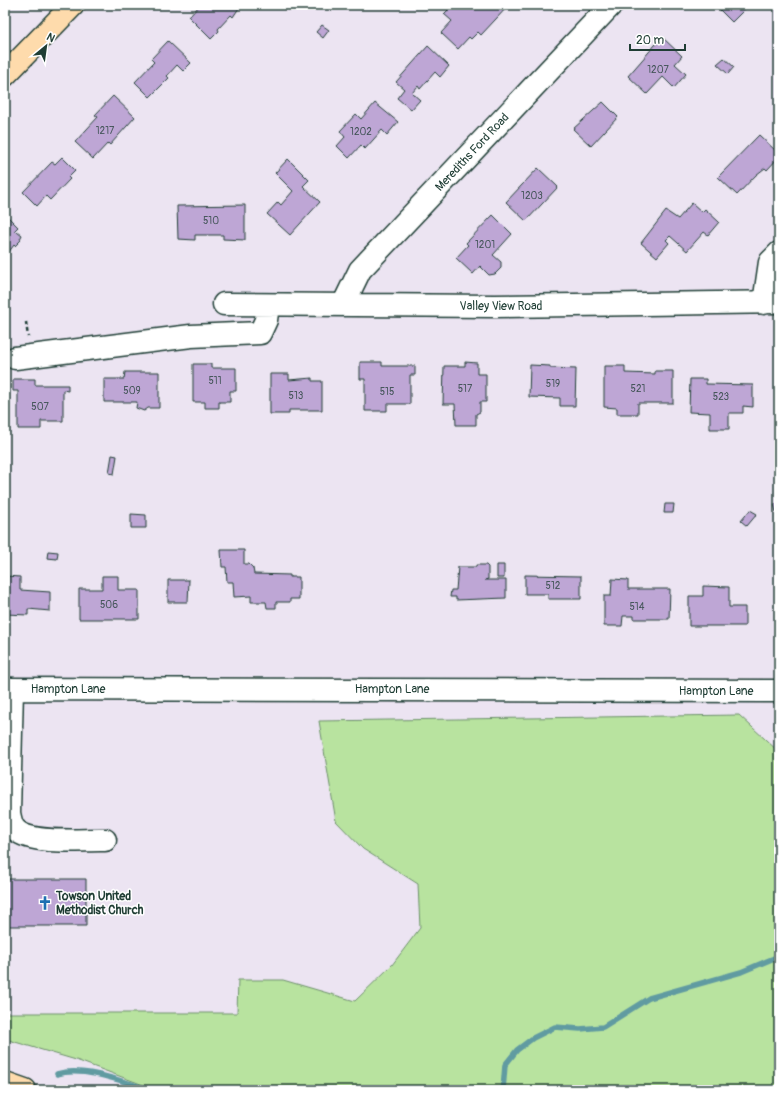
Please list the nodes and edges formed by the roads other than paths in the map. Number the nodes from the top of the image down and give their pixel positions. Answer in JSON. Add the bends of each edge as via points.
{"nodes":[{"id":1,"x":73,"y":5,"type":"edge"},
{"id":2,"x":611,"y":5,"type":"edge"},
{"id":3,"x":5,"y":74,"type":"edge"},
{"id":4,"x":779,"y":253,"type":"edge"},
{"id":5,"x":771,"y":303,"type":"edge"},
{"id":6,"x":224,"y":304,"type":"dead end"},
{"id":7,"x":268,"y":305,"type":"junction"},
{"id":8,"x":343,"y":305,"type":"junction"},
{"id":9,"x":15,"y":358,"type":"dead end"},
{"id":10,"x":8,"y":689,"type":"edge"},
{"id":11,"x":779,"y":691,"type":"edge"},
{"id":12,"x":105,"y":840,"type":"dead end"},
{"id":13,"x":5,"y":1083,"type":"edge"},
{"id":14,"x":25,"y":1090,"type":"edge"}],
"edges":[{"from":1,"to":3,"type":"main road"},
{"from":2,"to":8,"type":"street","name":"Merediths Ford Road","via":[[360,270]]},
{"from":4,"to":5,"type":"street","via":[[770,262]]},
{"from":5,"to":8,"type":"street","name":"Valley View Road"},
{"from":6,"to":7,"type":"street","name":"Valley View Road"},
{"from":7,"to":8,"type":"street","name":"Valley View Road"},
{"from":7,"to":9,"type":"street","via":[[266,320],[260,333],[191,336]]},
{"from":10,"to":11,"type":"street","name":"Hampton Lane"},
{"from":10,"to":12,"type":"street","via":[[9,813],[13,827],[19,833],[41,839]]},
{"from":13,"to":14,"type":"main road"}]}
